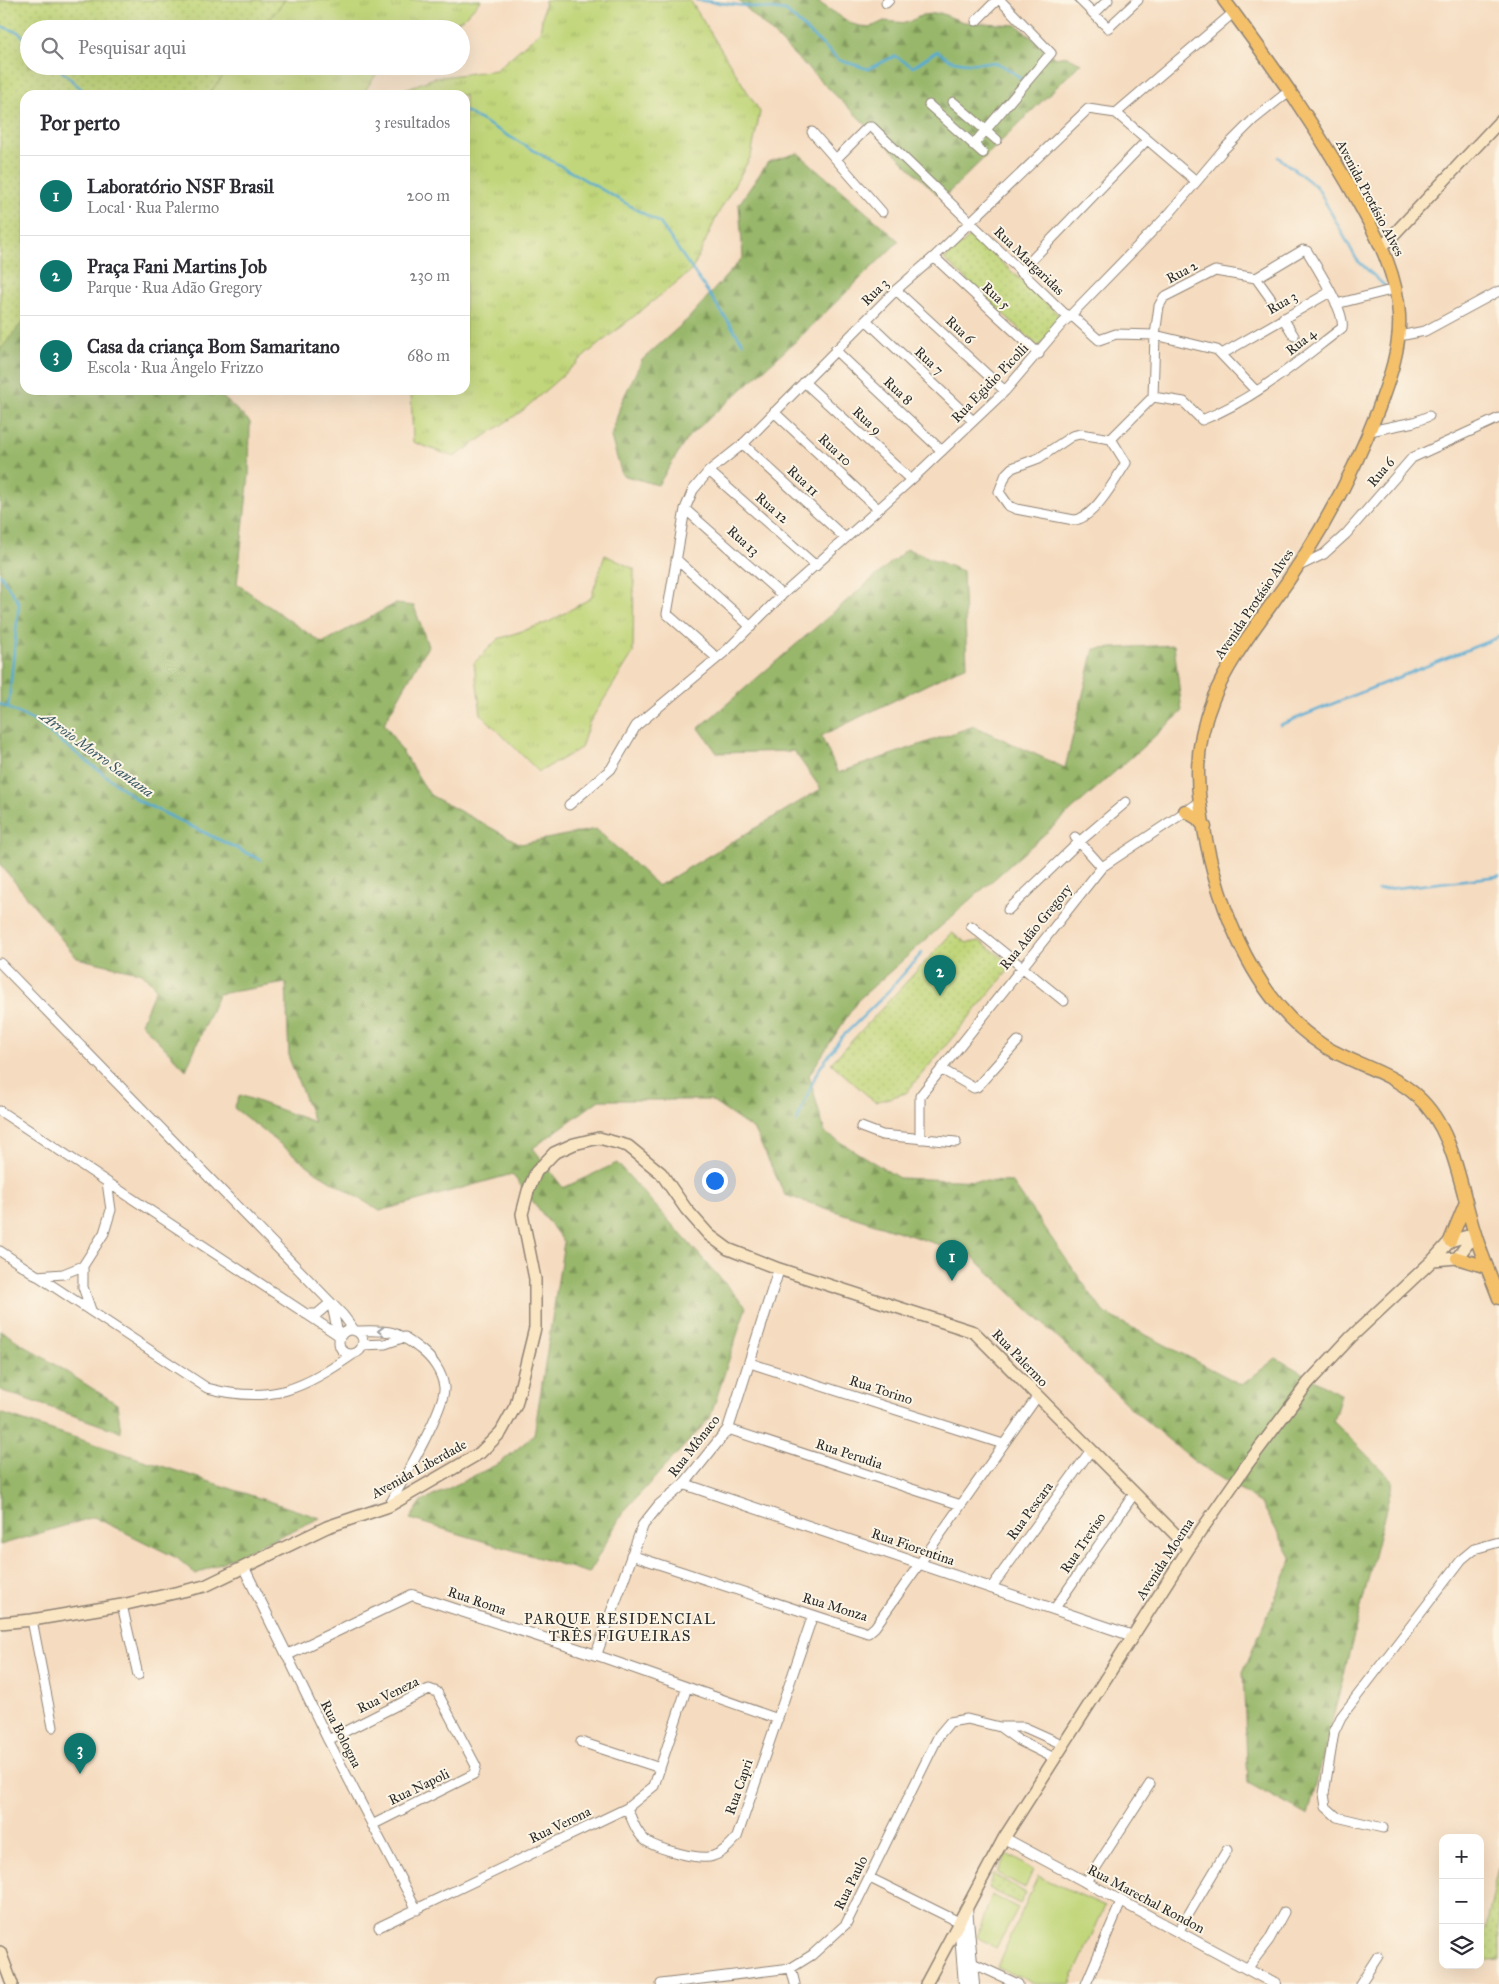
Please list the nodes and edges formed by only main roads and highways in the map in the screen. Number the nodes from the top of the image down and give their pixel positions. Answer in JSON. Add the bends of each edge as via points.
{"nodes":[{"id":1,"x":1224,"y":0,"type":"edge"},
{"id":2,"x":1499,"y":122,"type":"edge"},
{"id":3,"x":1382,"y":247,"type":"junction"},
{"id":4,"x":1185,"y":811,"type":"road end"},
{"id":5,"x":1205,"y":828,"type":"junction"},
{"id":6,"x":1466,"y":1202,"type":"junction"},
{"id":7,"x":1475,"y":1234,"type":"junction"},
{"id":8,"x":1450,"y":1241,"type":"junction"},
{"id":9,"x":1457,"y":1258,"type":"junction"},
{"id":10,"x":1433,"y":1260,"type":"junction"},
{"id":11,"x":1487,"y":1267,"type":"junction"},
{"id":12,"x":779,"y":1269,"type":"joint"},
{"id":13,"x":1499,"y":1298,"type":"edge"},
{"id":14,"x":1190,"y":1548,"type":"junction"},
{"id":15,"x":0,"y":1623,"type":"edge"},
{"id":16,"x":0,"y":1952,"type":"edge"},
{"id":17,"x":12,"y":1984,"type":"edge"},
{"id":18,"x":926,"y":1984,"type":"edge"}],
"edges":[{"from":1,"to":3,"type":"main road","name":"Avenida Protásio Alves","via":[[1289,91],[1349,185]]},
{"from":2,"to":3,"type":"main road"},
{"from":3,"to":5,"type":"main road","name":"Avenida Protásio Alves","via":[[1400,312],[1399,336],[1390,377],[1355,467],[1332,510],[1299,566],[1235,656],[1206,714],[1199,756],[1200,802]]},
{"from":4,"to":5,"type":"main road"},
{"from":5,"to":6,"type":"main road","name":"Avenida Protásio Alves","via":[[1234,932],[1272,1000],[1295,1024],[1323,1045],[1392,1079],[1418,1096],[1436,1121],[1452,1154]]},
{"from":6,"to":7,"type":"main road","name":"Avenida Protásio Alves"},
{"from":6,"to":8,"type":"main road"},
{"from":7,"to":8,"type":"main road"},
{"from":7,"to":9,"type":"main road"},
{"from":7,"to":11,"type":"main road","name":"Avenida Protásio Alves"},
{"from":8,"to":10,"type":"main road","name":"Avenida Moema"},
{"from":9,"to":10,"type":"main road"},
{"from":9,"to":11,"type":"main road"},
{"from":10,"to":14,"type":"main road","name":"Avenida Moema","via":[[1351,1337],[1308,1383]]},
{"from":11,"to":13,"type":"main road","name":"Avenida Protásio Alves"},
{"from":12,"to":14,"type":"main road","name":"Rua Palermo","via":[[974,1332]]},
{"from":12,"to":15,"type":"main road","name":"Avenida Liberdade","via":[[728,1249],[708,1235],[661,1173],[628,1146],[599,1138],[554,1153],[536,1172],[522,1214],[535,1279],[535,1328],[516,1405],[501,1432],[480,1453],[389,1506],[327,1527],[205,1586],[122,1605]]},
{"from":14,"to":18,"type":"main road","name":"Avenida Moema","via":[[1004,1838]]},
{"from":16,"to":17,"type":"main road"}]}
